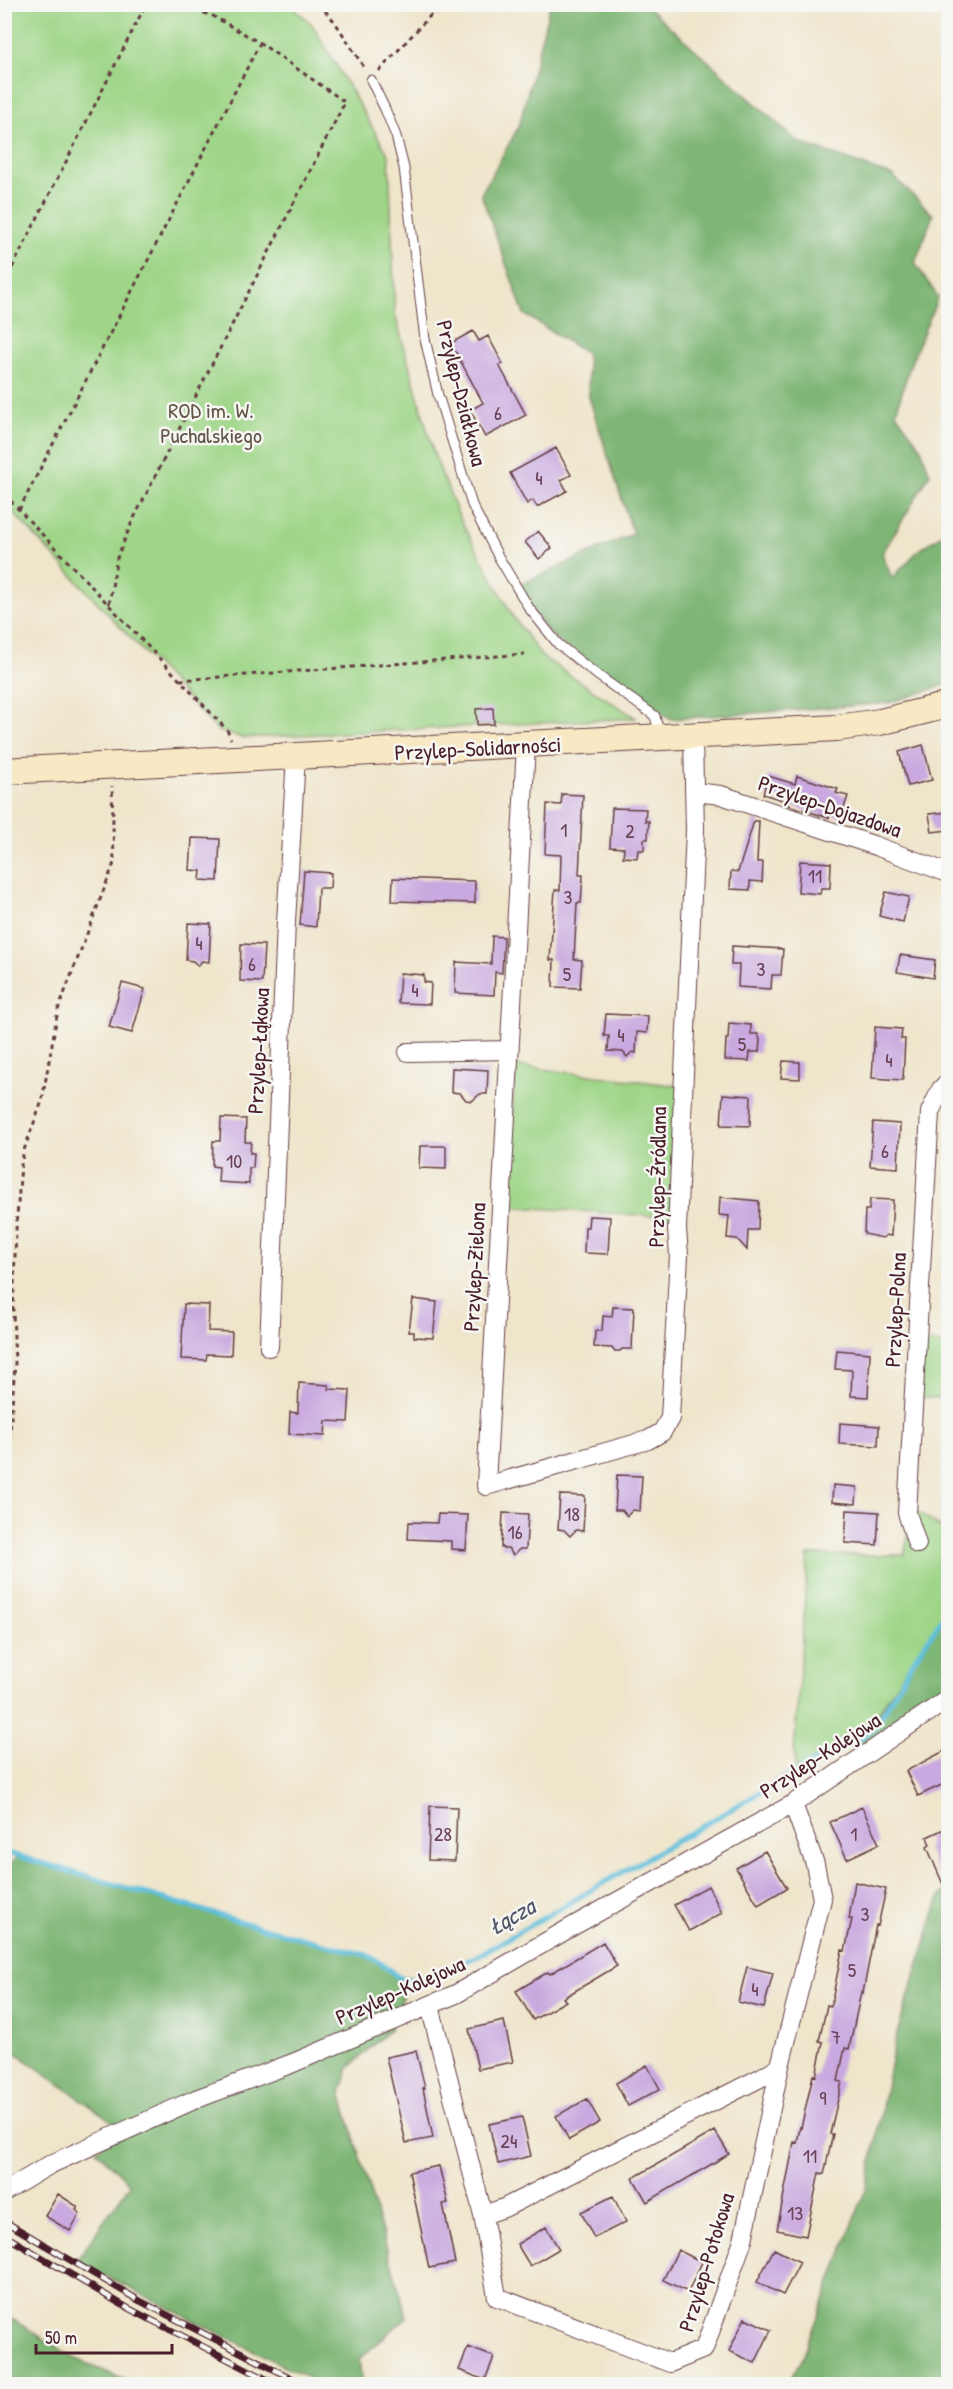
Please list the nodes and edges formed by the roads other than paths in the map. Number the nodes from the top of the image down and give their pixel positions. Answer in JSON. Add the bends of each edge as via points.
{"nodes":[{"id":1,"x":371,"y":80,"type":"road end"},
{"id":2,"x":948,"y":705,"type":"edge"},
{"id":3,"x":693,"y":737,"type":"junction"},
{"id":4,"x":661,"y":739,"type":"junction"},
{"id":5,"x":526,"y":745,"type":"junction"},
{"id":6,"x":296,"y":757,"type":"junction"},
{"id":7,"x":4,"y":771,"type":"edge"},
{"id":8,"x":695,"y":792,"type":"junction"},
{"id":9,"x":948,"y":873,"type":"edge"},
{"id":10,"x":510,"y":1050,"type":"junction"},
{"id":11,"x":408,"y":1052,"type":"dead end"},
{"id":12,"x":948,"y":1082,"type":"edge"},
{"id":13,"x":269,"y":1347,"type":"dead end"},
{"id":14,"x":486,"y":1486,"type":"joint"},
{"id":15,"x":917,"y":1544,"type":"dead end"},
{"id":16,"x":948,"y":1699,"type":"edge"},
{"id":17,"x":793,"y":1804,"type":"junction"},
{"id":18,"x":430,"y":2006,"type":"junction"},
{"id":19,"x":780,"y":2066,"type":"junction"},
{"id":20,"x":4,"y":2193,"type":"edge"},
{"id":21,"x":483,"y":2215,"type":"junction"}],
"edges":[{"from":1,"to":4,"type":"lane","name":"Przylep-Działkowa","via":[[396,136],[404,168],[425,339],[472,505],[529,608],[558,644],[655,716]]},
{"from":2,"to":3,"type":"main road","name":"Przylep-Solidarności","via":[[837,728]]},
{"from":3,"to":4,"type":"main road","name":"Przylep-Solidarności"},
{"from":3,"to":8,"type":"street","name":"Przylep-Źródlana"},
{"from":4,"to":5,"type":"main road","name":"Przylep-Solidarności"},
{"from":5,"to":6,"type":"main road","name":"Przylep-Solidarności"},
{"from":5,"to":10,"type":"street","name":"Przylep-Zielona"},
{"from":6,"to":7,"type":"main road","name":"Przylep-Solidarności"},
{"from":6,"to":13,"type":"street","name":"Przylep-Łąkowa"},
{"from":8,"to":9,"type":"street","name":"Przylep-Dojazdowa","via":[[721,795]]},
{"from":8,"to":14,"type":"street","name":"Przylep-Źródlana","via":[[670,1418],[662,1432],[648,1440]]},
{"from":10,"to":11,"type":"street"},
{"from":10,"to":14,"type":"street","name":"Przylep-Zielona"},
{"from":12,"to":15,"type":"street","name":"Przylep-Polna","via":[[930,1112],[907,1513]]},
{"from":16,"to":17,"type":"street","name":"Przylep-Kolejowa"},
{"from":17,"to":18,"type":"street","name":"Przylep-Kolejowa"},
{"from":17,"to":19,"type":"street","name":"Przylep-Potokowa","via":[[815,1864],[822,1899]]},
{"from":18,"to":20,"type":"street","name":"Przylep-Kolejowa","via":[[196,2099],[51,2164]]},
{"from":18,"to":21,"type":"street","name":"Przylep-Potokowa"},
{"from":19,"to":21,"type":"street","via":[[514,2203]]},
{"from":19,"to":21,"type":"street","name":"Przylep-Potokowa","via":[[743,2240],[704,2349],[670,2363],[497,2297]]}]}
